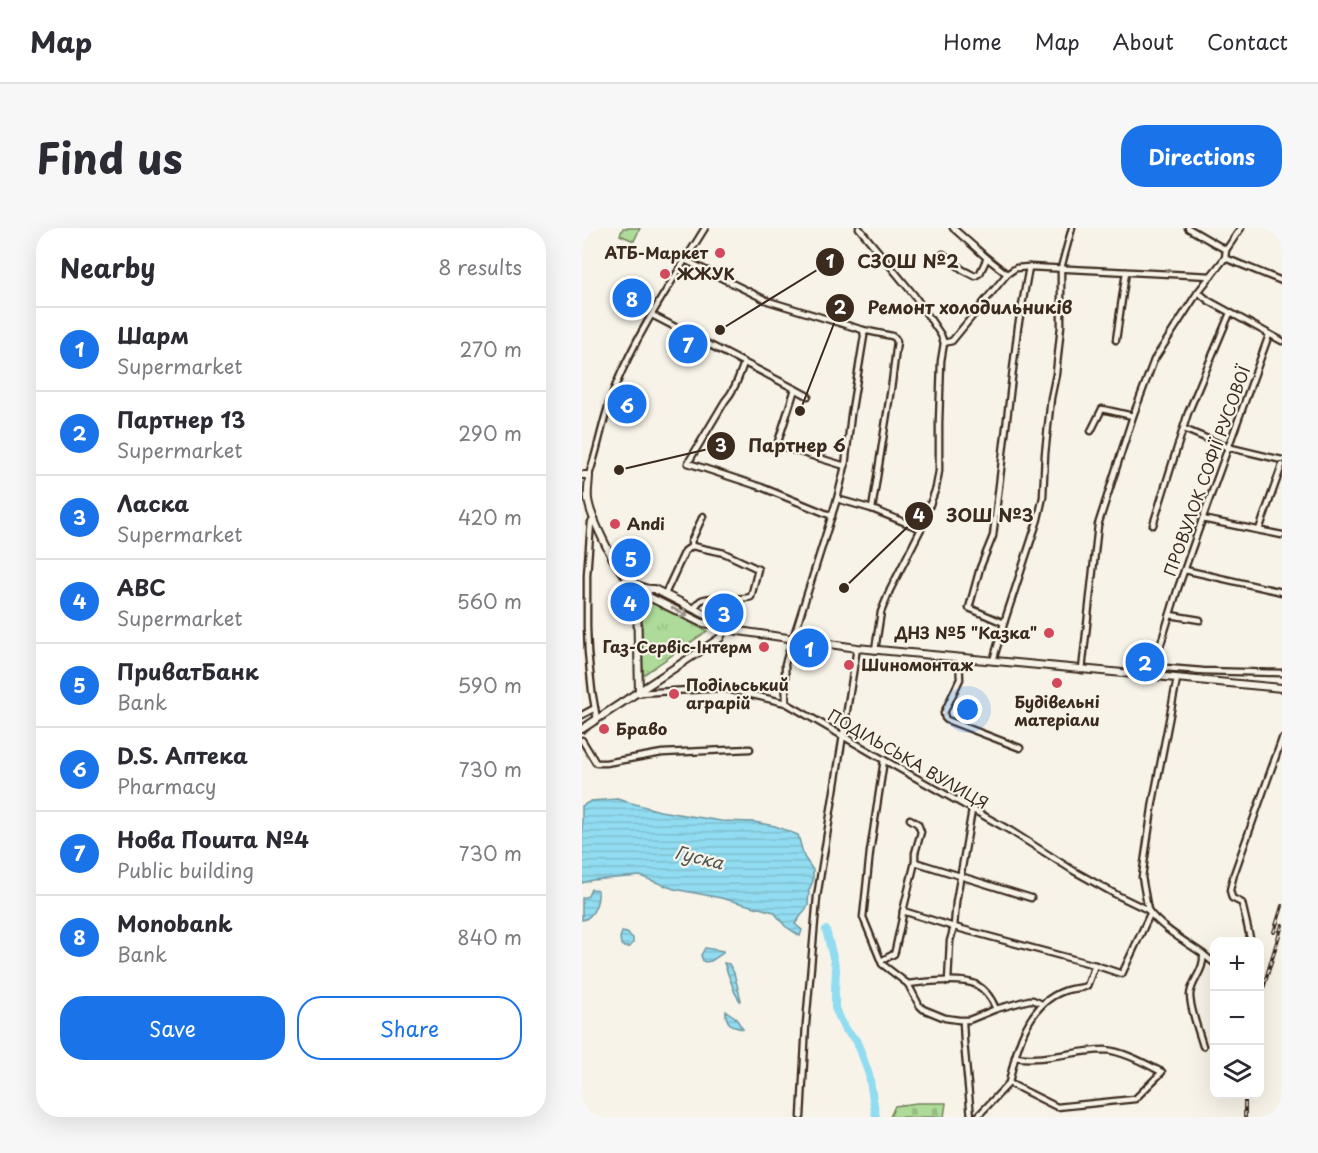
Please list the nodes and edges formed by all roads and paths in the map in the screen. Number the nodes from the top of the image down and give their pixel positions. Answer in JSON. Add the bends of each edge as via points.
{"nodes":[{"id":1,"x":705,"y":228,"type":"edge"},
{"id":2,"x":861,"y":228,"type":"edge"},
{"id":3,"x":953,"y":228,"type":"edge"},
{"id":4,"x":1072,"y":228,"type":"edge"},
{"id":5,"x":1188,"y":228,"type":"edge"},
{"id":6,"x":1241,"y":228,"type":"edge"},
{"id":7,"x":1226,"y":250,"type":"junction"},
{"id":8,"x":943,"y":254,"type":"dead end"},
{"id":9,"x":987,"y":258,"type":"junction"},
{"id":10,"x":1225,"y":258,"type":"junction"},
{"id":11,"x":685,"y":260,"type":"junction"},
{"id":12,"x":1029,"y":267,"type":"junction"},
{"id":13,"x":1061,"y":268,"type":"junction"},
{"id":14,"x":1126,"y":272,"type":"junction"},
{"id":15,"x":1007,"y":273,"type":"junction"},
{"id":16,"x":1211,"y":276,"type":"junction"},
{"id":17,"x":1282,"y":281,"type":"edge"},
{"id":18,"x":1198,"y":292,"type":"junction"},
{"id":19,"x":1230,"y":313,"type":"junction"},
{"id":20,"x":652,"y":315,"type":"junction"},
{"id":21,"x":863,"y":330,"type":"junction"},
{"id":22,"x":1269,"y":335,"type":"junction"},
{"id":23,"x":1116,"y":340,"type":"dead end"},
{"id":24,"x":1282,"y":341,"type":"edge"},
{"id":25,"x":944,"y":343,"type":"junction"},
{"id":26,"x":744,"y":363,"type":"junction"},
{"id":27,"x":795,"y":389,"type":"junction"},
{"id":28,"x":808,"y":396,"type":"dead end"},
{"id":29,"x":1133,"y":416,"type":"junction"},
{"id":30,"x":1184,"y":429,"type":"junction"},
{"id":31,"x":1091,"y":431,"type":"dead end"},
{"id":32,"x":1227,"y":447,"type":"junction"},
{"id":33,"x":1282,"y":462,"type":"edge"},
{"id":34,"x":844,"y":466,"type":"junction"},
{"id":35,"x":586,"y":475,"type":"edge"},
{"id":36,"x":582,"y":494,"type":"edge"},
{"id":37,"x":837,"y":499,"type":"junction"},
{"id":38,"x":588,"y":500,"type":"junction"},
{"id":39,"x":872,"y":509,"type":"junction"},
{"id":40,"x":703,"y":516,"type":"dead end"},
{"id":41,"x":832,"y":516,"type":"junction"},
{"id":42,"x":595,"y":519,"type":"junction"},
{"id":43,"x":1202,"y":519,"type":"junction"},
{"id":44,"x":1153,"y":525,"type":"dead end"},
{"id":45,"x":921,"y":529,"type":"junction"},
{"id":46,"x":1259,"y":530,"type":"junction"},
{"id":47,"x":1282,"y":535,"type":"edge"},
{"id":48,"x":692,"y":546,"type":"junction"},
{"id":49,"x":585,"y":561,"type":"edge"},
{"id":50,"x":1185,"y":570,"type":"junction"},
{"id":51,"x":643,"y":588,"type":"junction"},
{"id":52,"x":1282,"y":592,"type":"edge"},
{"id":53,"x":665,"y":594,"type":"junction"},
{"id":54,"x":694,"y":609,"type":"junction"},
{"id":55,"x":1170,"y":615,"type":"junction"},
{"id":56,"x":1200,"y":620,"type":"dead end"},
{"id":57,"x":1004,"y":623,"type":"junction"},
{"id":58,"x":722,"y":627,"type":"junction"},
{"id":59,"x":792,"y":639,"type":"junction"},
{"id":60,"x":857,"y":648,"type":"junction"},
{"id":61,"x":875,"y":650,"type":"junction"},
{"id":62,"x":959,"y":658,"type":"junction"},
{"id":63,"x":993,"y":661,"type":"junction"},
{"id":64,"x":1154,"y":667,"type":"junction"},
{"id":65,"x":1082,"y":670,"type":"junction"},
{"id":66,"x":1282,"y":673,"type":"edge"},
{"id":67,"x":1151,"y":676,"type":"junction"},
{"id":68,"x":1177,"y":679,"type":"junction"},
{"id":69,"x":1282,"y":688,"type":"edge"},
{"id":70,"x":639,"y":693,"type":"junction"},
{"id":71,"x":786,"y":703,"type":"junction"},
{"id":72,"x":596,"y":708,"type":"junction"},
{"id":73,"x":582,"y":715,"type":"edge"},
{"id":74,"x":597,"y":720,"type":"junction"},
{"id":75,"x":582,"y":729,"type":"edge"},
{"id":76,"x":843,"y":736,"type":"junction"},
{"id":77,"x":1282,"y":739,"type":"edge"},
{"id":78,"x":582,"y":740,"type":"edge"},
{"id":79,"x":1020,"y":748,"type":"dead end"},
{"id":80,"x":750,"y":749,"type":"dead end"},
{"id":81,"x":884,"y":760,"type":"junction"},
{"id":82,"x":972,"y":810,"type":"junction"},
{"id":83,"x":910,"y":819,"type":"dead end"},
{"id":84,"x":915,"y":862,"type":"junction"},
{"id":85,"x":960,"y":876,"type":"junction"},
{"id":86,"x":1031,"y":898,"type":"dead end"},
{"id":87,"x":903,"y":911,"type":"junction"},
{"id":88,"x":1149,"y":912,"type":"junction"},
{"id":89,"x":954,"y":927,"type":"junction"},
{"id":90,"x":1250,"y":937,"type":"edge"},
{"id":91,"x":1203,"y":954,"type":"junction"},
{"id":92,"x":1210,"y":959,"type":"edge"},
{"id":93,"x":881,"y":961,"type":"junction"},
{"id":94,"x":1095,"y":965,"type":"junction"},
{"id":95,"x":948,"y":982,"type":"junction"},
{"id":96,"x":908,"y":984,"type":"junction"},
{"id":97,"x":1042,"y":1004,"type":"junction"},
{"id":98,"x":996,"y":1009,"type":"junction"},
{"id":99,"x":963,"y":1021,"type":"junction"},
{"id":100,"x":1203,"y":1046,"type":"dead end"},
{"id":101,"x":1015,"y":1057,"type":"junction"},
{"id":102,"x":1009,"y":1083,"type":"junction"},
{"id":103,"x":801,"y":1117,"type":"edge"},
{"id":104,"x":971,"y":1117,"type":"edge"},
{"id":105,"x":977,"y":1117,"type":"edge"}],
"edges":[{"from":1,"to":11,"type":"street"},
{"from":2,"to":25,"type":"street","via":[[914,295]]},
{"from":3,"to":9,"type":"street"},
{"from":4,"to":13,"type":"street"},
{"from":5,"to":7,"type":"street"},
{"from":6,"to":7,"type":"street"},
{"from":7,"to":10,"type":"street"},
{"from":8,"to":9,"type":"street","via":[[975,276]]},
{"from":9,"to":15,"type":"street"},
{"from":10,"to":16,"type":"street"},
{"from":10,"to":17,"type":"street"},
{"from":11,"to":20,"type":"street"},
{"from":11,"to":21,"type":"street","via":[[768,300]]},
{"from":12,"to":13,"type":"street"},
{"from":12,"to":15,"type":"street"},
{"from":12,"to":57,"type":"street","via":[[993,536],[969,608]]},
{"from":13,"to":14,"type":"street"},
{"from":13,"to":57,"type":"street","via":[[1061,326],[1043,497]]},
{"from":14,"to":16,"type":"street"},
{"from":14,"to":23,"type":"street"},
{"from":15,"to":25,"type":"street","via":[[951,341]]},
{"from":16,"to":18,"type":"street"},
{"from":18,"to":19,"type":"street"},
{"from":18,"to":29,"type":"street","via":[[1154,360]]},
{"from":19,"to":22,"type":"street"},
{"from":19,"to":30,"type":"street"},
{"from":20,"to":26,"type":"street"},
{"from":20,"to":35,"type":"street","via":[[615,388],[596,458]]},
{"from":21,"to":34,"type":"street"},
{"from":21,"to":39,"type":"street","via":[[892,336],[897,341]]},
{"from":22,"to":24,"type":"street"},
{"from":22,"to":32,"type":"street","name":"ПРОВУЛОК СОФІЇ РУСОВОЇ"},
{"from":25,"to":45,"type":"street","via":[[939,471]]},
{"from":26,"to":27,"type":"street"},
{"from":26,"to":41,"type":"street","via":[[736,386],[688,463]]},
{"from":27,"to":28,"type":"street"},
{"from":27,"to":34,"type":"street","via":[[777,445]]},
{"from":29,"to":31,"type":"street","via":[[1102,409]]},
{"from":29,"to":65,"type":"street","via":[[1098,525]]},
{"from":30,"to":32,"type":"street"},
{"from":30,"to":44,"type":"street"},
{"from":32,"to":33,"type":"street"},
{"from":32,"to":43,"type":"street","name":"ПРОВУЛОК СОФІЇ РУСОВОЇ"},
{"from":33,"to":46,"type":"street"},
{"from":34,"to":37,"type":"street"},
{"from":35,"to":38,"type":"main road"},
{"from":36,"to":38,"type":"main road"},
{"from":37,"to":39,"type":"street"},
{"from":37,"to":41,"type":"street"},
{"from":38,"to":42,"type":"main road"},
{"from":39,"to":45,"type":"street"},
{"from":40,"to":48,"type":"street"},
{"from":41,"to":59,"type":"street"},
{"from":42,"to":49,"type":"street","via":[[591,522]]},
{"from":42,"to":51,"type":"main road","via":[[619,568],[626,578]]},
{"from":43,"to":46,"type":"street"},
{"from":43,"to":50,"type":"street","name":"ПРОВУЛОК СОФІЇ РУСОВОЇ"},
{"from":45,"to":61,"type":"street","via":[[881,612]]},
{"from":46,"to":47,"type":"street"},
{"from":48,"to":53,"type":"street"},
{"from":48,"to":54,"type":"street","via":[[724,553],[758,569],[751,597],[706,598]]},
{"from":49,"to":72,"type":"street","via":[[588,652]]},
{"from":50,"to":52,"type":"street"},
{"from":50,"to":55,"type":"street","name":"ПРОВУЛОК СОФІЇ РУСОВОЇ"},
{"from":51,"to":53,"type":"main road"},
{"from":51,"to":58,"type":"main road","one_way":true,"via":[[649,597],[681,613]]},
{"from":51,"to":70,"type":"main road","via":[[637,592]]},
{"from":53,"to":54,"type":"main road"},
{"from":54,"to":58,"type":"main road"},
{"from":55,"to":56,"type":"street"},
{"from":55,"to":64,"type":"street","name":"ПРОВУЛОК СОФІЇ РУСОВОЇ"},
{"from":57,"to":63,"type":"street"},
{"from":58,"to":59,"type":"main road"},
{"from":58,"to":70,"type":"main road","via":[[720,638]]},
{"from":59,"to":60,"type":"main road"},
{"from":59,"to":71,"type":"street","via":[[785,664]]},
{"from":60,"to":61,"type":"main road"},
{"from":60,"to":76,"type":"street"},
{"from":61,"to":62,"type":"main road"},
{"from":62,"to":63,"type":"main road"},
{"from":62,"to":79,"type":"street","via":[[960,679],[945,718]]},
{"from":63,"to":65,"type":"main road"},
{"from":64,"to":66,"type":"street"},
{"from":64,"to":67,"type":"street","name":"ПРОВУЛОК СОФІЇ РУСОВОЇ"},
{"from":65,"to":67,"type":"main road"},
{"from":67,"to":68,"type":"main road"},
{"from":68,"to":69,"type":"main road"},
{"from":68,"to":88,"type":"street","via":[[1142,877]]},
{"from":70,"to":71,"type":"street","name":"ПОДІЛЬСЬКА ВУЛИЦЯ","via":[[723,688]]},
{"from":70,"to":74,"type":"main road"},
{"from":71,"to":76,"type":"street","name":"ПОДІЛЬСЬКА ВУЛИЦЯ"},
{"from":72,"to":73,"type":"street"},
{"from":72,"to":74,"type":"street"},
{"from":74,"to":75,"type":"main road"},
{"from":76,"to":81,"type":"street","name":"ПОДІЛЬСЬКА ВУЛИЦЯ"},
{"from":76,"to":103,"type":"street","via":[[817,897]]},
{"from":77,"to":90,"type":"street","via":[[1230,890],[1232,898],[1242,903]]},
{"from":78,"to":80,"type":"street","via":[[596,763],[662,753]]},
{"from":81,"to":82,"type":"street","name":"ПОДІЛЬСЬКА ВУЛИЦЯ"},
{"from":81,"to":93,"type":"street","via":[[863,917]]},
{"from":82,"to":85,"type":"street"},
{"from":82,"to":88,"type":"street","name":"ПОДІЛЬСЬКА ВУЛИЦЯ"},
{"from":83,"to":84,"type":"street","via":[[921,829]]},
{"from":84,"to":85,"type":"street"},
{"from":84,"to":87,"type":"street"},
{"from":85,"to":86,"type":"street"},
{"from":85,"to":89,"type":"street"},
{"from":87,"to":89,"type":"street"},
{"from":87,"to":93,"type":"street","via":[[894,954]]},
{"from":88,"to":91,"type":"street","name":"ПОДІЛЬСЬКА ВУЛИЦЯ"},
{"from":88,"to":94,"type":"street","via":[[1122,974]]},
{"from":89,"to":94,"type":"street"},
{"from":89,"to":95,"type":"street"},
{"from":91,"to":92,"type":"street","name":"ПОДІЛЬСЬКА ВУЛИЦЯ"},
{"from":91,"to":100,"type":"street","via":[[1190,993]]},
{"from":93,"to":96,"type":"street"},
{"from":94,"to":97,"type":"street","via":[[1086,986],[1064,991]]},
{"from":95,"to":96,"type":"street"},
{"from":95,"to":98,"type":"street","via":[[977,985]]},
{"from":96,"to":99,"type":"street","via":[[923,1009]]},
{"from":97,"to":98,"type":"street","via":[[1029,1000]]},
{"from":97,"to":101,"type":"street","via":[[1030,1019]]},
{"from":98,"to":99,"type":"street"},
{"from":99,"to":104,"type":"street"},
{"from":101,"to":102,"type":"street"},
{"from":101,"to":102,"type":"street","via":[[1107,1050],[1162,1072],[1135,1099],[1057,1107]]},
{"from":102,"to":105,"type":"street"}]}
